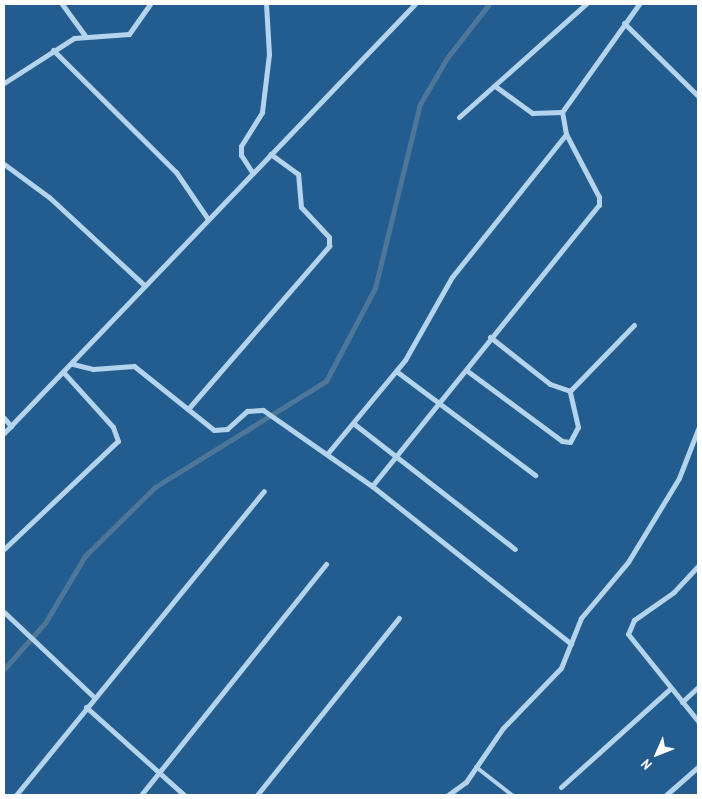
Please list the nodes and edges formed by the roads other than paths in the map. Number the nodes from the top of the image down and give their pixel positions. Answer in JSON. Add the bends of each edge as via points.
{"nodes":[{"id":1,"x":62,"y":4,"type":"edge"},
{"id":2,"x":149,"y":4,"type":"edge"},
{"id":3,"x":266,"y":4,"type":"edge"},
{"id":4,"x":415,"y":4,"type":"edge"},
{"id":5,"x":586,"y":4,"type":"edge"},
{"id":6,"x":639,"y":4,"type":"edge"},
{"id":7,"x":624,"y":22,"type":"junction"},
{"id":8,"x":85,"y":36,"type":"junction"},
{"id":9,"x":53,"y":50,"type":"junction"},
{"id":10,"x":4,"y":83,"type":"edge"},
{"id":11,"x":495,"y":86,"type":"junction"},
{"id":12,"x":698,"y":96,"type":"edge"},
{"id":13,"x":562,"y":112,"type":"junction"},
{"id":14,"x":459,"y":117,"type":"dead end"},
{"id":15,"x":566,"y":134,"type":"junction"},
{"id":16,"x":270,"y":154,"type":"junction"},
{"id":17,"x":4,"y":164,"type":"edge"},
{"id":18,"x":252,"y":172,"type":"junction"},
{"id":19,"x":208,"y":219,"type":"junction"},
{"id":20,"x":144,"y":285,"type":"junction"},
{"id":21,"x":634,"y":324,"type":"dead end"},
{"id":22,"x":490,"y":337,"type":"junction"},
{"id":23,"x":72,"y":364,"type":"junction"},
{"id":24,"x":466,"y":370,"type":"junction"},
{"id":25,"x":396,"y":371,"type":"junction"},
{"id":26,"x":64,"y":373,"type":"junction"},
{"id":27,"x":570,"y":391,"type":"junction"},
{"id":28,"x":442,"y":403,"type":"junction"},
{"id":29,"x":188,"y":409,"type":"junction"},
{"id":30,"x":4,"y":418,"type":"edge"},
{"id":31,"x":353,"y":423,"type":"junction"},
{"id":32,"x":11,"y":426,"type":"junction"},
{"id":33,"x":698,"y":429,"type":"edge"},
{"id":34,"x":4,"y":433,"type":"edge"},
{"id":35,"x":327,"y":454,"type":"junction"},
{"id":36,"x":396,"y":459,"type":"junction"},
{"id":37,"x":534,"y":475,"type":"dead end"},
{"id":38,"x":372,"y":486,"type":"junction"},
{"id":39,"x":264,"y":491,"type":"dead end"},
{"id":40,"x":4,"y":548,"type":"edge"},
{"id":41,"x":515,"y":548,"type":"dead end"},
{"id":42,"x":326,"y":564,"type":"dead end"},
{"id":43,"x":698,"y":566,"type":"edge"},
{"id":44,"x":4,"y":612,"type":"edge"},
{"id":45,"x":399,"y":618,"type":"dead end"},
{"id":46,"x":571,"y":644,"type":"junction"},
{"id":47,"x":698,"y":686,"type":"edge"},
{"id":48,"x":671,"y":688,"type":"junction"},
{"id":49,"x":94,"y":697,"type":"junction"},
{"id":50,"x":682,"y":702,"type":"junction"},
{"id":51,"x":86,"y":707,"type":"junction"},
{"id":52,"x":698,"y":721,"type":"edge"},
{"id":53,"x":476,"y":767,"type":"junction"},
{"id":54,"x":698,"y":767,"type":"edge"},
{"id":55,"x":159,"y":773,"type":"junction"},
{"id":56,"x":561,"y":787,"type":"dead end"},
{"id":57,"x":16,"y":795,"type":"edge"},
{"id":58,"x":140,"y":795,"type":"edge"},
{"id":59,"x":184,"y":795,"type":"edge"},
{"id":60,"x":258,"y":795,"type":"edge"},
{"id":61,"x":448,"y":795,"type":"edge"},
{"id":62,"x":512,"y":795,"type":"edge"},
{"id":63,"x":666,"y":795,"type":"edge"}],
"edges":[{"from":1,"to":8,"type":"street"},
{"from":2,"to":8,"type":"street","via":[[129,34]]},
{"from":3,"to":18,"type":"street","via":[[269,54],[262,112],[241,146],[242,155]]},
{"from":4,"to":16,"type":"street"},
{"from":5,"to":11,"type":"street"},
{"from":6,"to":7,"type":"street"},
{"from":7,"to":12,"type":"street"},
{"from":7,"to":13,"type":"street"},
{"from":8,"to":9,"type":"street"},
{"from":9,"to":10,"type":"street"},
{"from":9,"to":19,"type":"street","via":[[176,172]]},
{"from":11,"to":13,"type":"street","via":[[532,113]]},
{"from":11,"to":14,"type":"street"},
{"from":13,"to":15,"type":"street"},
{"from":15,"to":22,"type":"street","via":[[599,196],[599,205]]},
{"from":15,"to":25,"type":"street","via":[[452,277]]},
{"from":16,"to":18,"type":"street"},
{"from":16,"to":29,"type":"street","via":[[298,174],[301,207],[329,237],[329,246]]},
{"from":17,"to":20,"type":"street","via":[[49,197]]},
{"from":18,"to":19,"type":"street"},
{"from":19,"to":20,"type":"street"},
{"from":20,"to":23,"type":"street"},
{"from":21,"to":27,"type":"street"},
{"from":22,"to":24,"type":"street"},
{"from":22,"to":27,"type":"street","via":[[550,384]]},
{"from":23,"to":26,"type":"street"},
{"from":23,"to":29,"type":"street","via":[[93,369],[134,366]]},
{"from":24,"to":27,"type":"street","via":[[562,442],[570,442],[578,428]]},
{"from":24,"to":28,"type":"street"},
{"from":25,"to":28,"type":"street"},
{"from":25,"to":31,"type":"street"},
{"from":26,"to":32,"type":"street"},
{"from":26,"to":40,"type":"street","via":[[113,427],[118,441]]},
{"from":28,"to":36,"type":"street"},
{"from":28,"to":37,"type":"street"},
{"from":29,"to":35,"type":"street","via":[[222,431],[247,411],[263,410]]},
{"from":30,"to":32,"type":"street"},
{"from":31,"to":35,"type":"street"},
{"from":31,"to":36,"type":"street"},
{"from":32,"to":34,"type":"street"},
{"from":33,"to":46,"type":"street","via":[[679,478],[628,562],[581,618]]},
{"from":35,"to":38,"type":"street"},
{"from":36,"to":38,"type":"street"},
{"from":36,"to":41,"type":"street"},
{"from":38,"to":46,"type":"street"},
{"from":39,"to":49,"type":"street"},
{"from":42,"to":55,"type":"street"},
{"from":43,"to":48,"type":"street","via":[[674,592],[630,626],[632,641]]},
{"from":44,"to":49,"type":"street"},
{"from":45,"to":60,"type":"street"},
{"from":46,"to":53,"type":"street","via":[[561,668],[503,728]]},
{"from":47,"to":50,"type":"street"},
{"from":48,"to":50,"type":"street"},
{"from":48,"to":56,"type":"street"},
{"from":49,"to":51,"type":"street"},
{"from":50,"to":52,"type":"street"},
{"from":51,"to":55,"type":"street"},
{"from":51,"to":57,"type":"street"},
{"from":53,"to":61,"type":"street","via":[[466,782]]},
{"from":53,"to":62,"type":"lane"},
{"from":54,"to":63,"type":"street"},
{"from":55,"to":58,"type":"street"},
{"from":55,"to":59,"type":"street"}]}
